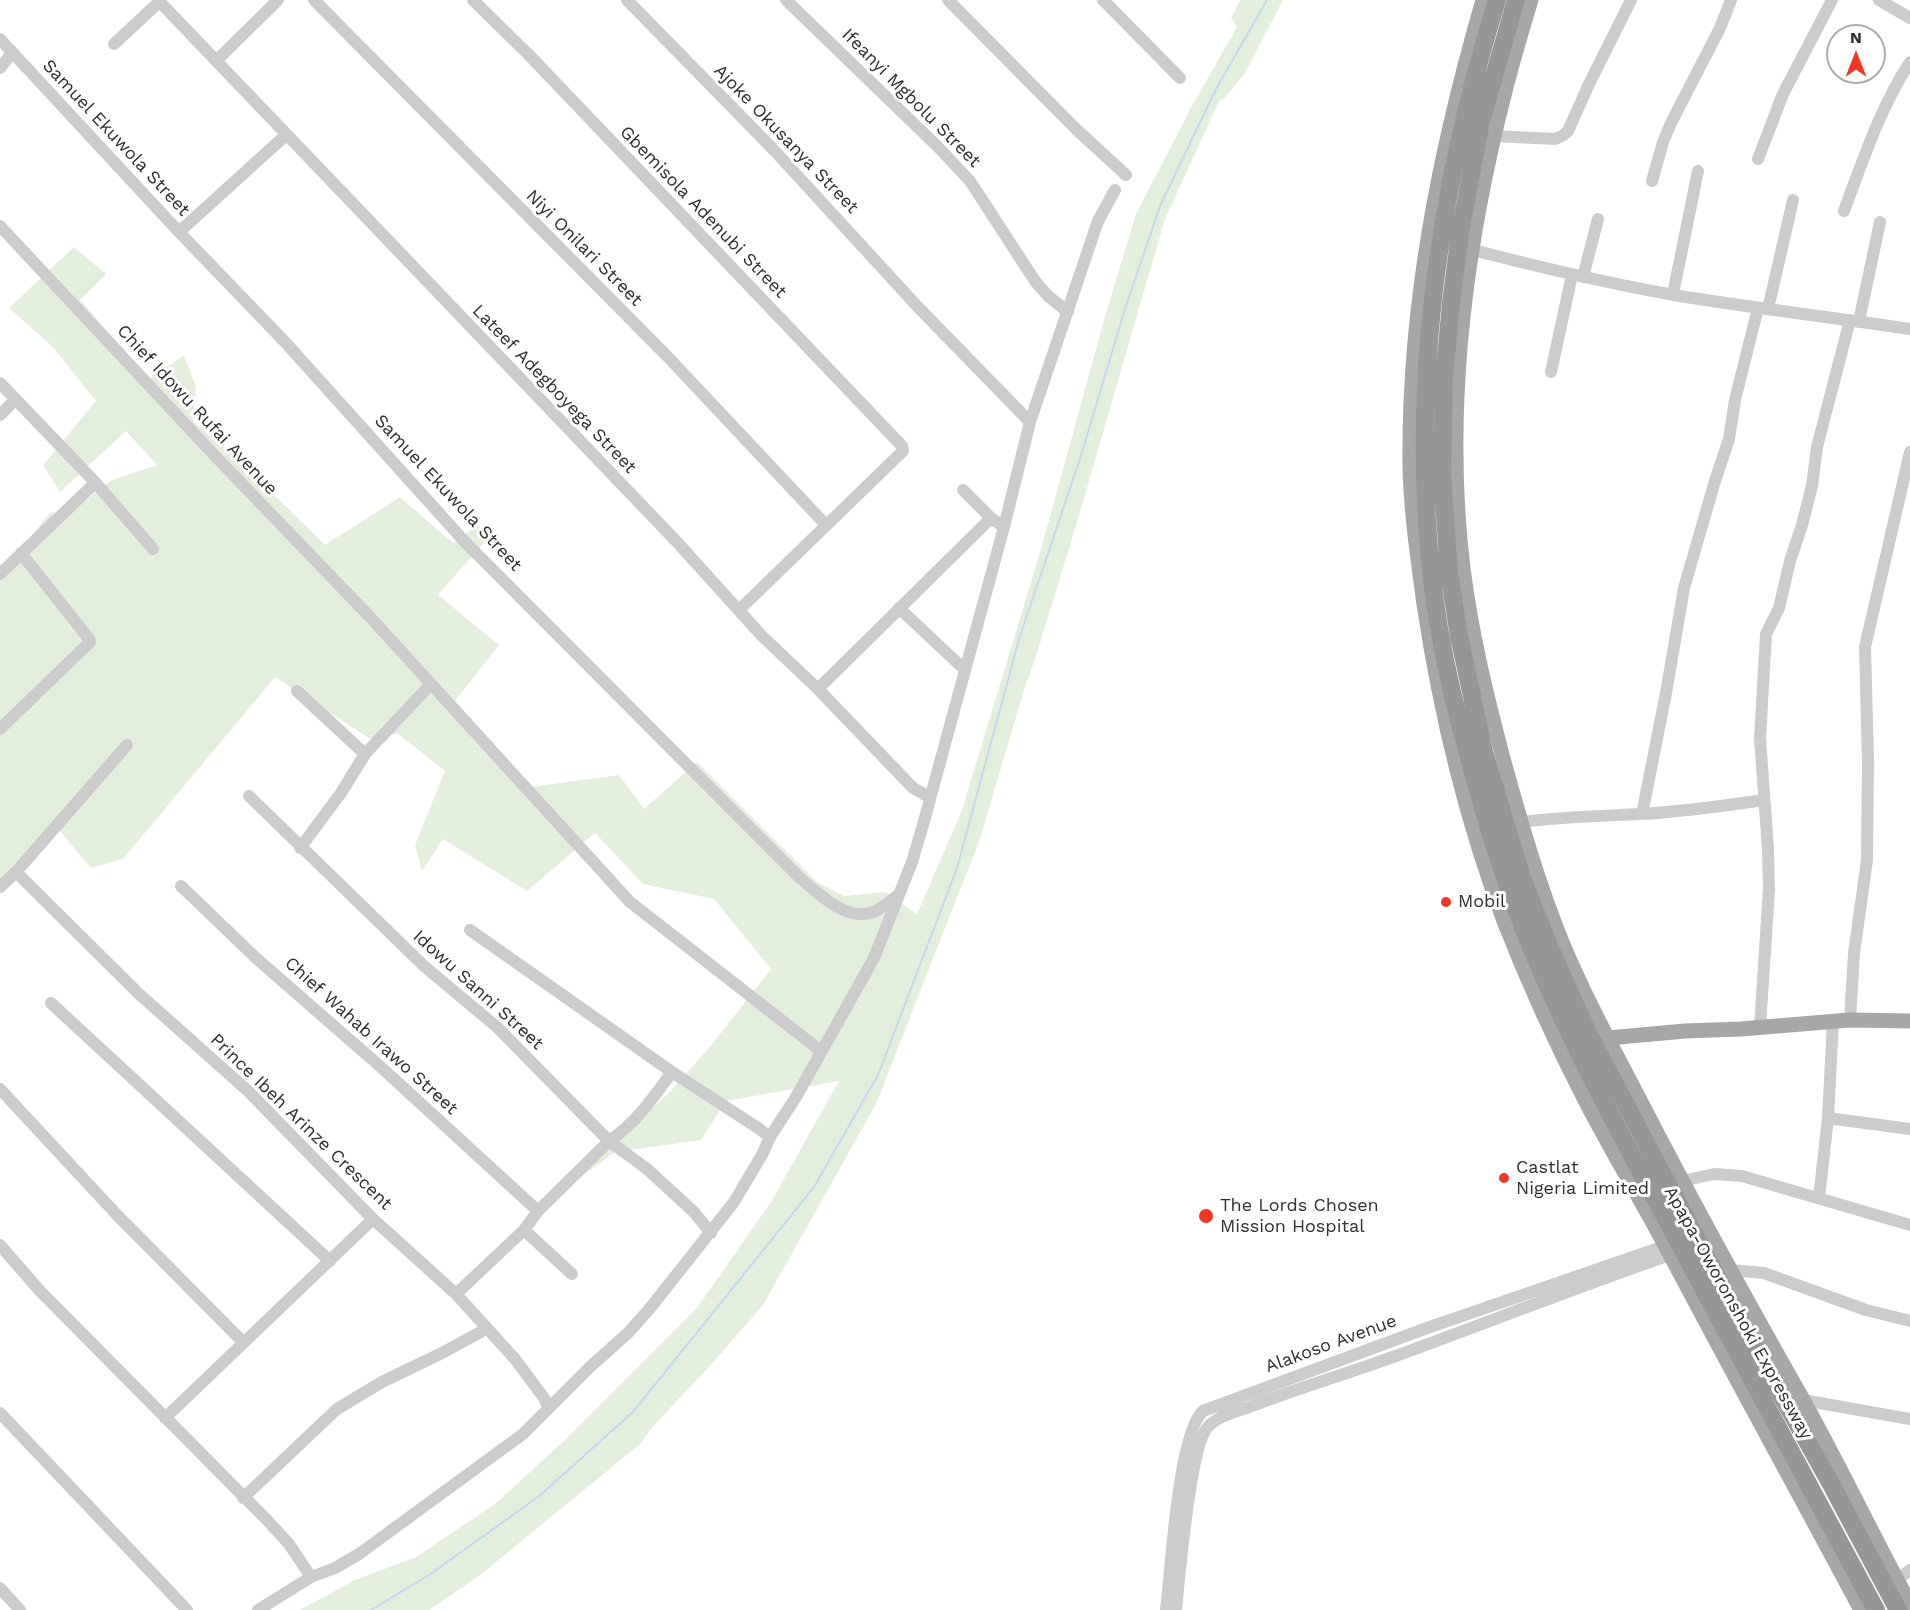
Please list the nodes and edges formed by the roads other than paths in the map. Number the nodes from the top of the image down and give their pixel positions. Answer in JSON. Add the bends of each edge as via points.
{"nodes":[{"id":1,"x":278,"y":0,"type":"edge"},
{"id":2,"x":314,"y":0,"type":"edge"},
{"id":3,"x":473,"y":0,"type":"edge"},
{"id":4,"x":627,"y":0,"type":"edge"},
{"id":5,"x":786,"y":0,"type":"edge"},
{"id":6,"x":948,"y":0,"type":"edge"},
{"id":7,"x":1103,"y":0,"type":"edge"},
{"id":8,"x":1483,"y":0,"type":"edge"},
{"id":9,"x":1497,"y":0,"type":"edge"},
{"id":10,"x":1516,"y":0,"type":"edge"},
{"id":11,"x":1531,"y":0,"type":"edge"},
{"id":12,"x":1631,"y":0,"type":"edge"},
{"id":13,"x":1731,"y":0,"type":"edge"},
{"id":14,"x":1832,"y":0,"type":"edge"},
{"id":15,"x":1879,"y":0,"type":"edge"},
{"id":16,"x":158,"y":1,"type":"edge"},
{"id":17,"x":1910,"y":18,"type":"edge"},
{"id":18,"x":0,"y":39,"type":"edge"},
{"id":19,"x":114,"y":44,"type":"dead end"},
{"id":20,"x":12,"y":53,"type":"junction"},
{"id":21,"x":217,"y":60,"type":"junction"},
{"id":22,"x":1910,"y":62,"type":"edge"},
{"id":23,"x":0,"y":69,"type":"edge"},
{"id":24,"x":1180,"y":78,"type":"dead end"},
{"id":25,"x":286,"y":135,"type":"junction"},
{"id":26,"x":1494,"y":136,"type":"junction"},
{"id":27,"x":1758,"y":159,"type":"dead end"},
{"id":28,"x":1698,"y":171,"type":"dead end"},
{"id":29,"x":1126,"y":175,"type":"dead end"},
{"id":30,"x":1652,"y":181,"type":"dead end"},
{"id":31,"x":1115,"y":190,"type":"dead end"},
{"id":32,"x":1793,"y":200,"type":"dead end"},
{"id":33,"x":1844,"y":211,"type":"dead end"},
{"id":34,"x":1598,"y":219,"type":"dead end"},
{"id":35,"x":1880,"y":222,"type":"dead end"},
{"id":36,"x":0,"y":226,"type":"edge"},
{"id":37,"x":178,"y":232,"type":"junction"},
{"id":38,"x":1473,"y":250,"type":"junction"},
{"id":39,"x":1578,"y":276,"type":"junction"},
{"id":40,"x":1674,"y":294,"type":"junction"},
{"id":41,"x":1763,"y":309,"type":"junction"},
{"id":42,"x":1068,"y":312,"type":"junction"},
{"id":43,"x":1855,"y":320,"type":"junction"},
{"id":44,"x":1910,"y":329,"type":"edge"},
{"id":45,"x":1551,"y":372,"type":"dead end"},
{"id":46,"x":0,"y":383,"type":"edge"},
{"id":47,"x":16,"y":399,"type":"junction"},
{"id":48,"x":0,"y":415,"type":"edge"},
{"id":49,"x":1030,"y":422,"type":"junction"},
{"id":50,"x":1910,"y":452,"type":"edge"},
{"id":51,"x":93,"y":480,"type":"junction"},
{"id":52,"x":963,"y":490,"type":"dead end"},
{"id":53,"x":991,"y":518,"type":"junction"},
{"id":54,"x":825,"y":524,"type":"junction"},
{"id":55,"x":1005,"y":527,"type":"junction"},
{"id":56,"x":153,"y":549,"type":"dead end"},
{"id":57,"x":21,"y":553,"type":"junction"},
{"id":58,"x":0,"y":574,"type":"edge"},
{"id":59,"x":900,"y":608,"type":"junction"},
{"id":60,"x":738,"y":610,"type":"junction"},
{"id":61,"x":1436,"y":643,"type":"junction"},
{"id":62,"x":965,"y":670,"type":"junction"},
{"id":63,"x":431,"y":684,"type":"junction"},
{"id":64,"x":819,"y":690,"type":"junction"},
{"id":65,"x":297,"y":691,"type":"dead end"},
{"id":66,"x":0,"y":729,"type":"edge"},
{"id":67,"x":127,"y":745,"type":"dead end"},
{"id":68,"x":365,"y":754,"type":"junction"},
{"id":69,"x":249,"y":796,"type":"dead end"},
{"id":70,"x":929,"y":797,"type":"junction"},
{"id":71,"x":1764,"y":800,"type":"junction"},
{"id":72,"x":1642,"y":814,"type":"junction"},
{"id":73,"x":1520,"y":822,"type":"junction"},
{"id":74,"x":1518,"y":842,"type":"junction"},
{"id":75,"x":300,"y":848,"type":"junction"},
{"id":76,"x":16,"y":872,"type":"junction"},
{"id":77,"x":181,"y":886,"type":"dead end"},
{"id":78,"x":0,"y":887,"type":"edge"},
{"id":79,"x":899,"y":894,"type":"junction"},
{"id":80,"x":470,"y":930,"type":"dead end"},
{"id":81,"x":51,"y":1003,"type":"dead end"},
{"id":82,"x":1850,"y":1020,"type":"junction"},
{"id":83,"x":1910,"y":1021,"type":"edge"},
{"id":84,"x":1833,"y":1022,"type":"junction"},
{"id":85,"x":1760,"y":1027,"type":"junction"},
{"id":86,"x":1608,"y":1038,"type":"junction"},
{"id":87,"x":821,"y":1051,"type":"junction"},
{"id":88,"x":672,"y":1072,"type":"junction"},
{"id":89,"x":0,"y":1089,"type":"edge"},
{"id":90,"x":1594,"y":1100,"type":"junction"},
{"id":91,"x":1828,"y":1118,"type":"junction"},
{"id":92,"x":1910,"y":1129,"type":"edge"},
{"id":93,"x":770,"y":1137,"type":"junction"},
{"id":94,"x":609,"y":1141,"type":"junction"},
{"id":95,"x":1682,"y":1181,"type":"junction"},
{"id":96,"x":1819,"y":1198,"type":"junction"},
{"id":97,"x":538,"y":1211,"type":"junction"},
{"id":98,"x":374,"y":1219,"type":"junction"},
{"id":99,"x":1910,"y":1225,"type":"edge"},
{"id":100,"x":524,"y":1230,"type":"junction"},
{"id":101,"x":711,"y":1233,"type":"junction"},
{"id":102,"x":0,"y":1245,"type":"edge"},
{"id":103,"x":1668,"y":1250,"type":"junction"},
{"id":104,"x":330,"y":1262,"type":"junction"},
{"id":105,"x":1730,"y":1270,"type":"junction"},
{"id":106,"x":572,"y":1274,"type":"dead end"},
{"id":107,"x":456,"y":1294,"type":"junction"},
{"id":108,"x":1910,"y":1321,"type":"edge"},
{"id":109,"x":486,"y":1329,"type":"junction"},
{"id":110,"x":243,"y":1342,"type":"junction"},
{"id":111,"x":1803,"y":1400,"type":"junction"},
{"id":112,"x":549,"y":1408,"type":"junction"},
{"id":113,"x":0,"y":1413,"type":"edge"},
{"id":114,"x":165,"y":1418,"type":"junction"},
{"id":115,"x":1910,"y":1419,"type":"edge"},
{"id":116,"x":243,"y":1498,"type":"junction"},
{"id":117,"x":1910,"y":1570,"type":"edge"},
{"id":118,"x":311,"y":1577,"type":"junction"},
{"id":119,"x":1897,"y":1580,"type":"junction"},
{"id":120,"x":0,"y":1588,"type":"edge"},
{"id":121,"x":1910,"y":1604,"type":"edge"},
{"id":122,"x":20,"y":1610,"type":"edge"},
{"id":123,"x":187,"y":1610,"type":"edge"},
{"id":124,"x":258,"y":1610,"type":"edge"},
{"id":125,"x":1166,"y":1610,"type":"edge"},
{"id":126,"x":1176,"y":1610,"type":"edge"},
{"id":127,"x":1861,"y":1610,"type":"edge"},
{"id":128,"x":1876,"y":1610,"type":"edge"},
{"id":129,"x":1898,"y":1610,"type":"edge"}],
"edges":[{"from":1,"to":21,"type":"street"},
{"from":2,"to":54,"type":"street","name":"Niyi Onilari Street","via":[[666,355]]},
{"from":3,"to":54,"type":"street","name":"Gbemisola Adenubi Street","via":[[902,446],[903,451]]},
{"from":4,"to":49,"type":"street","name":"Ajoke Okusanya Street"},
{"from":5,"to":42,"type":"street","name":"Ifeanyi Mgbolu Street","via":[[970,181],[1035,281]]},
{"from":6,"to":29,"type":"street"},
{"from":7,"to":24,"type":"street"},
{"from":8,"to":61,"type":"main road","name":"Apapa-Oworonshoki Expressway","via":[[1436,184],[1415,343],[1410,467],[1416,546]]},
{"from":9,"to":61,"type":"highway","name":"Apapa-Oworonshoki Expressway","via":[[1452,172],[1429,337],[1424,450]]},
{"from":10,"to":74,"type":"highway","name":"Apapa-Oworonshoki Expressway","via":[[1481,121],[1460,233],[1444,378],[1443,474],[1448,561],[1459,636],[1484,752]]},
{"from":11,"to":26,"type":"main road","name":"Apapa-Oworonshoki Expressway"},
{"from":12,"to":26,"type":"street","via":[[1568,131],[1555,139]]},
{"from":13,"to":30,"type":"street","via":[[1671,123]]},
{"from":14,"to":27,"type":"street","via":[[1783,94]]},
{"from":15,"to":17,"type":"street"},
{"from":16,"to":19,"type":"street"},
{"from":16,"to":21,"type":"street","name":"Lateef Adegboyega Street"},
{"from":18,"to":20,"type":"street","name":"Samuel Ekuwola Street"},
{"from":20,"to":23,"type":"street"},
{"from":20,"to":37,"type":"street","name":"Samuel Ekuwola Street"},
{"from":21,"to":25,"type":"street","name":"Lateef Adegboyega Street"},
{"from":22,"to":33,"type":"street","via":[[1872,135]]},
{"from":25,"to":37,"type":"street"},
{"from":25,"to":60,"type":"street","name":"Lateef Adegboyega Street"},
{"from":26,"to":38,"type":"main road","name":"Apapa-Oworonshoki Expressway"},
{"from":28,"to":40,"type":"street"},
{"from":31,"to":42,"type":"street","via":[[1098,221]]},
{"from":32,"to":41,"type":"street"},
{"from":34,"to":39,"type":"street"},
{"from":35,"to":43,"type":"street"},
{"from":36,"to":63,"type":"street","name":"Chief Idowu Rufai Avenue"},
{"from":37,"to":79,"type":"street","name":"Samuel Ekuwola Street","via":[[285,342],[465,542],[800,878],[827,900],[861,914],[872,913]]},
{"from":38,"to":39,"type":"street"},
{"from":38,"to":73,"type":"main road","name":"Apapa-Oworonshoki Expressway","via":[[1455,440],[1462,557],[1491,716]]},
{"from":39,"to":40,"type":"street"},
{"from":39,"to":45,"type":"street"},
{"from":40,"to":41,"type":"street"},
{"from":41,"to":43,"type":"street"},
{"from":41,"to":72,"type":"street","via":[[1684,588]]},
{"from":42,"to":49,"type":"street"},
{"from":43,"to":44,"type":"street"},
{"from":43,"to":71,"type":"street","via":[[1817,447],[1812,486],[1779,608],[1766,634],[1760,738]]},
{"from":46,"to":47,"type":"street"},
{"from":47,"to":48,"type":"street"},
{"from":47,"to":51,"type":"street"},
{"from":49,"to":55,"type":"street"},
{"from":50,"to":82,"type":"street","via":[[1865,647],[1867,860],[1854,953]]},
{"from":51,"to":56,"type":"street"},
{"from":51,"to":57,"type":"street","via":[[93,485]]},
{"from":52,"to":53,"type":"street"},
{"from":53,"to":55,"type":"street"},
{"from":53,"to":59,"type":"street"},
{"from":54,"to":60,"type":"street"},
{"from":55,"to":62,"type":"street"},
{"from":57,"to":58,"type":"street"},
{"from":57,"to":66,"type":"street","via":[[90,642]]},
{"from":59,"to":62,"type":"street"},
{"from":59,"to":64,"type":"street"},
{"from":60,"to":64,"type":"street","name":"Lateef Adegboyega Street"},
{"from":61,"to":90,"type":"highway","name":"Apapa-Oworonshoki Expressway","via":[[1496,853]]},
{"from":62,"to":70,"type":"street"},
{"from":63,"to":68,"type":"street"},
{"from":63,"to":87,"type":"street","name":"Chief Idowu Rufai Avenue","via":[[630,903]]},
{"from":64,"to":70,"type":"street","name":"Lateef Adegboyega Street","via":[[913,788]]},
{"from":65,"to":68,"type":"street"},
{"from":67,"to":76,"type":"street"},
{"from":68,"to":75,"type":"street"},
{"from":69,"to":75,"type":"street","name":"Idowu Sanni Street"},
{"from":70,"to":79,"type":"street"},
{"from":71,"to":72,"type":"street"},
{"from":71,"to":85,"type":"street","via":[[1769,889]]},
{"from":72,"to":73,"type":"street"},
{"from":73,"to":74,"type":"main road","name":"Apapa-Oworonshoki Expressway"},
{"from":74,"to":86,"type":"main road","name":"Apapa-Oworonshoki Expressway"},
{"from":74,"to":129,"type":"highway","name":"Apapa-Oworonshoki Expressway","via":[[1550,948],[1587,1031]]},
{"from":75,"to":94,"type":"street","name":"Idowu Sanni Street","via":[[423,966],[498,1028]]},
{"from":76,"to":78,"type":"street"},
{"from":76,"to":98,"type":"street","name":"Prince Ibeh Arinze Crescent","via":[[138,993],[248,1091]]},
{"from":77,"to":97,"type":"street","name":"Chief Wahab Irawo Street"},
{"from":79,"to":87,"type":"street","via":[[874,958]]},
{"from":80,"to":88,"type":"street"},
{"from":81,"to":104,"type":"street"},
{"from":82,"to":83,"type":"main road"},
{"from":82,"to":84,"type":"main road"},
{"from":84,"to":85,"type":"main road"},
{"from":84,"to":91,"type":"street"},
{"from":85,"to":86,"type":"main road"},
{"from":86,"to":95,"type":"main road","name":"Apapa-Oworonshoki Expressway"},
{"from":87,"to":93,"type":"street"},
{"from":88,"to":93,"type":"street"},
{"from":88,"to":94,"type":"street","via":[[643,1112]]},
{"from":89,"to":110,"type":"street"},
{"from":90,"to":103,"type":"main road","name":"Apapa-Oworonshoki Expressway"},
{"from":90,"to":128,"type":"highway","name":"Apapa-Oworonshoki Expressway"},
{"from":91,"to":92,"type":"street"},
{"from":91,"to":96,"type":"street"},
{"from":93,"to":101,"type":"street","via":[[754,1170]]},
{"from":94,"to":97,"type":"street"},
{"from":94,"to":101,"type":"street","name":"Idowu Sanni Street","via":[[662,1182]]},
{"from":95,"to":96,"type":"street","via":[[1730,1174]]},
{"from":95,"to":105,"type":"main road","name":"Apapa-Oworonshoki Expressway"},
{"from":96,"to":99,"type":"street"},
{"from":97,"to":100,"type":"street"},
{"from":98,"to":104,"type":"street"},
{"from":98,"to":107,"type":"street","name":"Prince Ibeh Arinze Crescent"},
{"from":100,"to":106,"type":"street"},
{"from":100,"to":107,"type":"street"},
{"from":101,"to":112,"type":"street","via":[[628,1333]]},
{"from":102,"to":114,"type":"street"},
{"from":103,"to":125,"type":"street","name":"Alakoso Avenue","via":[[1427,1328],[1203,1411],[1190,1431],[1186,1449]]},
{"from":103,"to":126,"type":"street","name":"Alakoso Avenue","via":[[1209,1425],[1196,1462]]},
{"from":103,"to":127,"type":"main road","name":"Apapa-Oworonshoki Expressway"},
{"from":104,"to":110,"type":"street"},
{"from":105,"to":108,"type":"street","via":[[1764,1273],[1866,1310]]},
{"from":105,"to":111,"type":"main road","name":"Apapa-Oworonshoki Expressway"},
{"from":107,"to":109,"type":"street","name":"Prince Ibeh Arinze Crescent"},
{"from":109,"to":112,"type":"street","name":"Prince Ibeh Arinze Crescent","via":[[515,1359]]},
{"from":109,"to":116,"type":"street","via":[[337,1409]]},
{"from":110,"to":114,"type":"street"},
{"from":111,"to":115,"type":"street"},
{"from":111,"to":119,"type":"main road","name":"Apapa-Oworonshoki Expressway"},
{"from":112,"to":118,"type":"street","via":[[524,1434],[360,1554]]},
{"from":113,"to":123,"type":"street"},
{"from":114,"to":116,"type":"street"},
{"from":116,"to":118,"type":"street","via":[[289,1544]]},
{"from":117,"to":119,"type":"street"},
{"from":118,"to":124,"type":"street"},
{"from":119,"to":121,"type":"main road","name":"Apapa-Oworonshoki Expressway"},
{"from":120,"to":122,"type":"street"}]}
